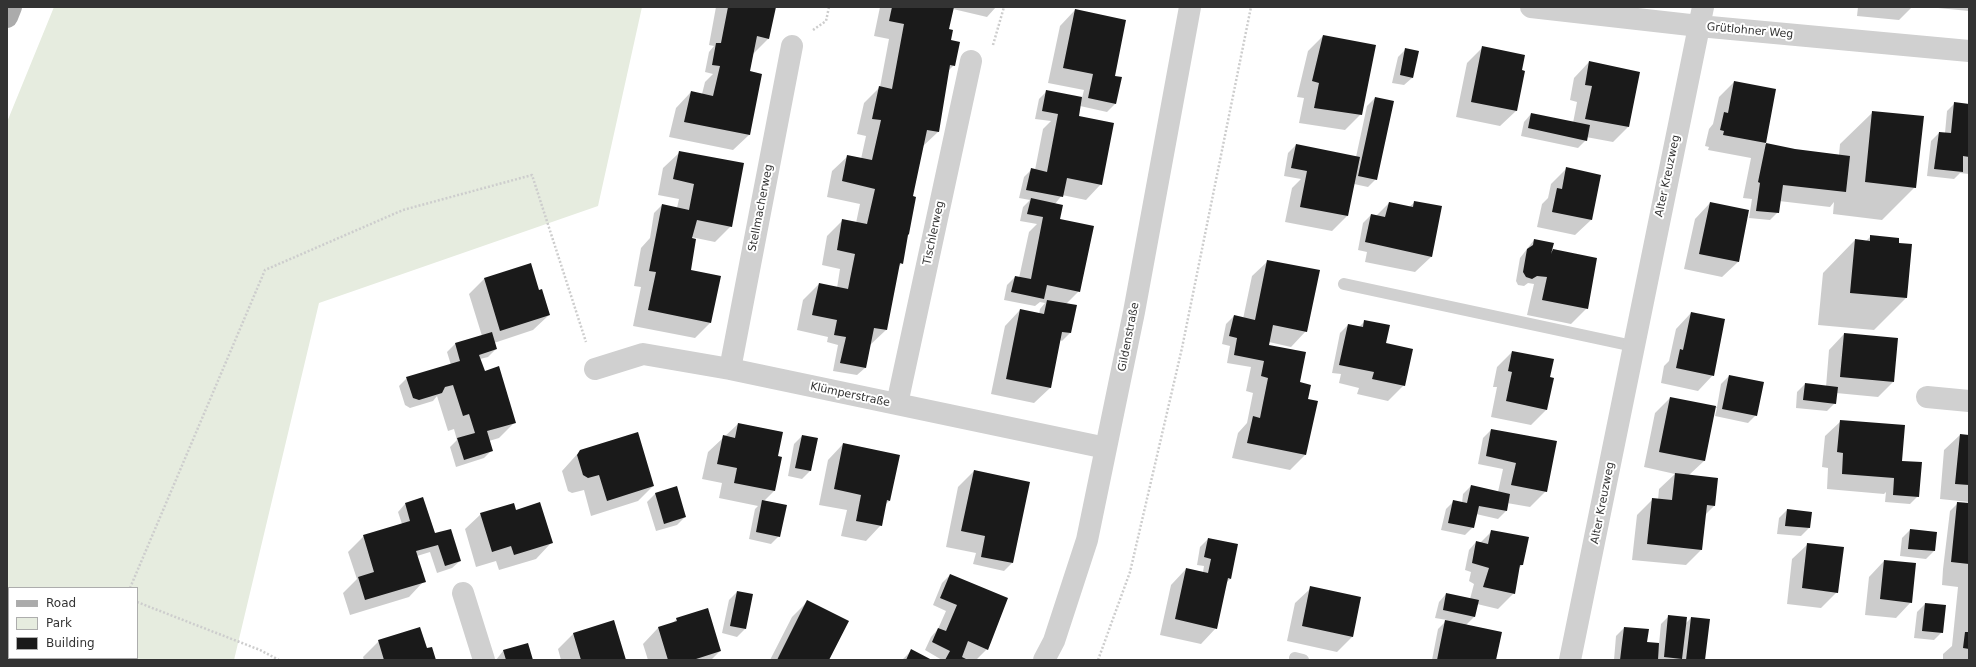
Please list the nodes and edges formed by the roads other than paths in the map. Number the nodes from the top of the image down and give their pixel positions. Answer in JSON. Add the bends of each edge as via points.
{"nodes":[{"id":1,"x":11,"y":7,"type":"edge"},
{"id":2,"x":1190,"y":7,"type":"edge"},
{"id":3,"x":1531,"y":7,"type":"edge"},
{"id":4,"x":7,"y":17,"type":"edge"},
{"id":5,"x":1701,"y":17,"type":"edge"},
{"id":6,"x":792,"y":46,"type":"dead end"},
{"id":7,"x":1969,"y":51,"type":"edge"},
{"id":8,"x":971,"y":62,"type":"road end"},
{"id":9,"x":1344,"y":284,"type":"dead end"},
{"id":10,"x":1634,"y":346,"type":"junction"},
{"id":11,"x":595,"y":369,"type":"road end"},
{"id":12,"x":730,"y":370,"type":"junction"},
{"id":13,"x":1927,"y":398,"type":"dead end"},
{"id":14,"x":1969,"y":401,"type":"edge"},
{"id":15,"x":897,"y":404,"type":"junction"},
{"id":16,"x":1106,"y":448,"type":"junction"},
{"id":17,"x":463,"y":593,"type":"dead end"},
{"id":18,"x":484,"y":660,"type":"edge"},
{"id":19,"x":1044,"y":660,"type":"edge"},
{"id":20,"x":1570,"y":660,"type":"edge"}],
"edges":[{"from":1,"to":4,"type":"main road"},
{"from":2,"to":16,"type":"street","name":"Gildenstraße","via":[[1134,312]]},
{"from":3,"to":5,"type":"street","name":"Grütlohner Weg"},
{"from":5,"to":7,"type":"street","name":"Grütlohner Weg"},
{"from":5,"to":10,"type":"street","name":"Alter Kreuzweg"},
{"from":6,"to":12,"type":"street","name":"Stellmacherweg"},
{"from":8,"to":15,"type":"street","name":"Tischlerweg"},
{"from":9,"to":10,"type":"lane"},
{"from":10,"to":20,"type":"street","name":"Alter Kreuzweg"},
{"from":11,"to":12,"type":"street","name":"Klümperstraße","via":[[643,354]]},
{"from":12,"to":15,"type":"street","name":"Klümperstraße"},
{"from":13,"to":14,"type":"street"},
{"from":15,"to":16,"type":"street","name":"Klümperstraße"},
{"from":16,"to":19,"type":"street","name":"Gildenstraße","via":[[1087,540],[1054,641]]},
{"from":17,"to":18,"type":"street"}]}
